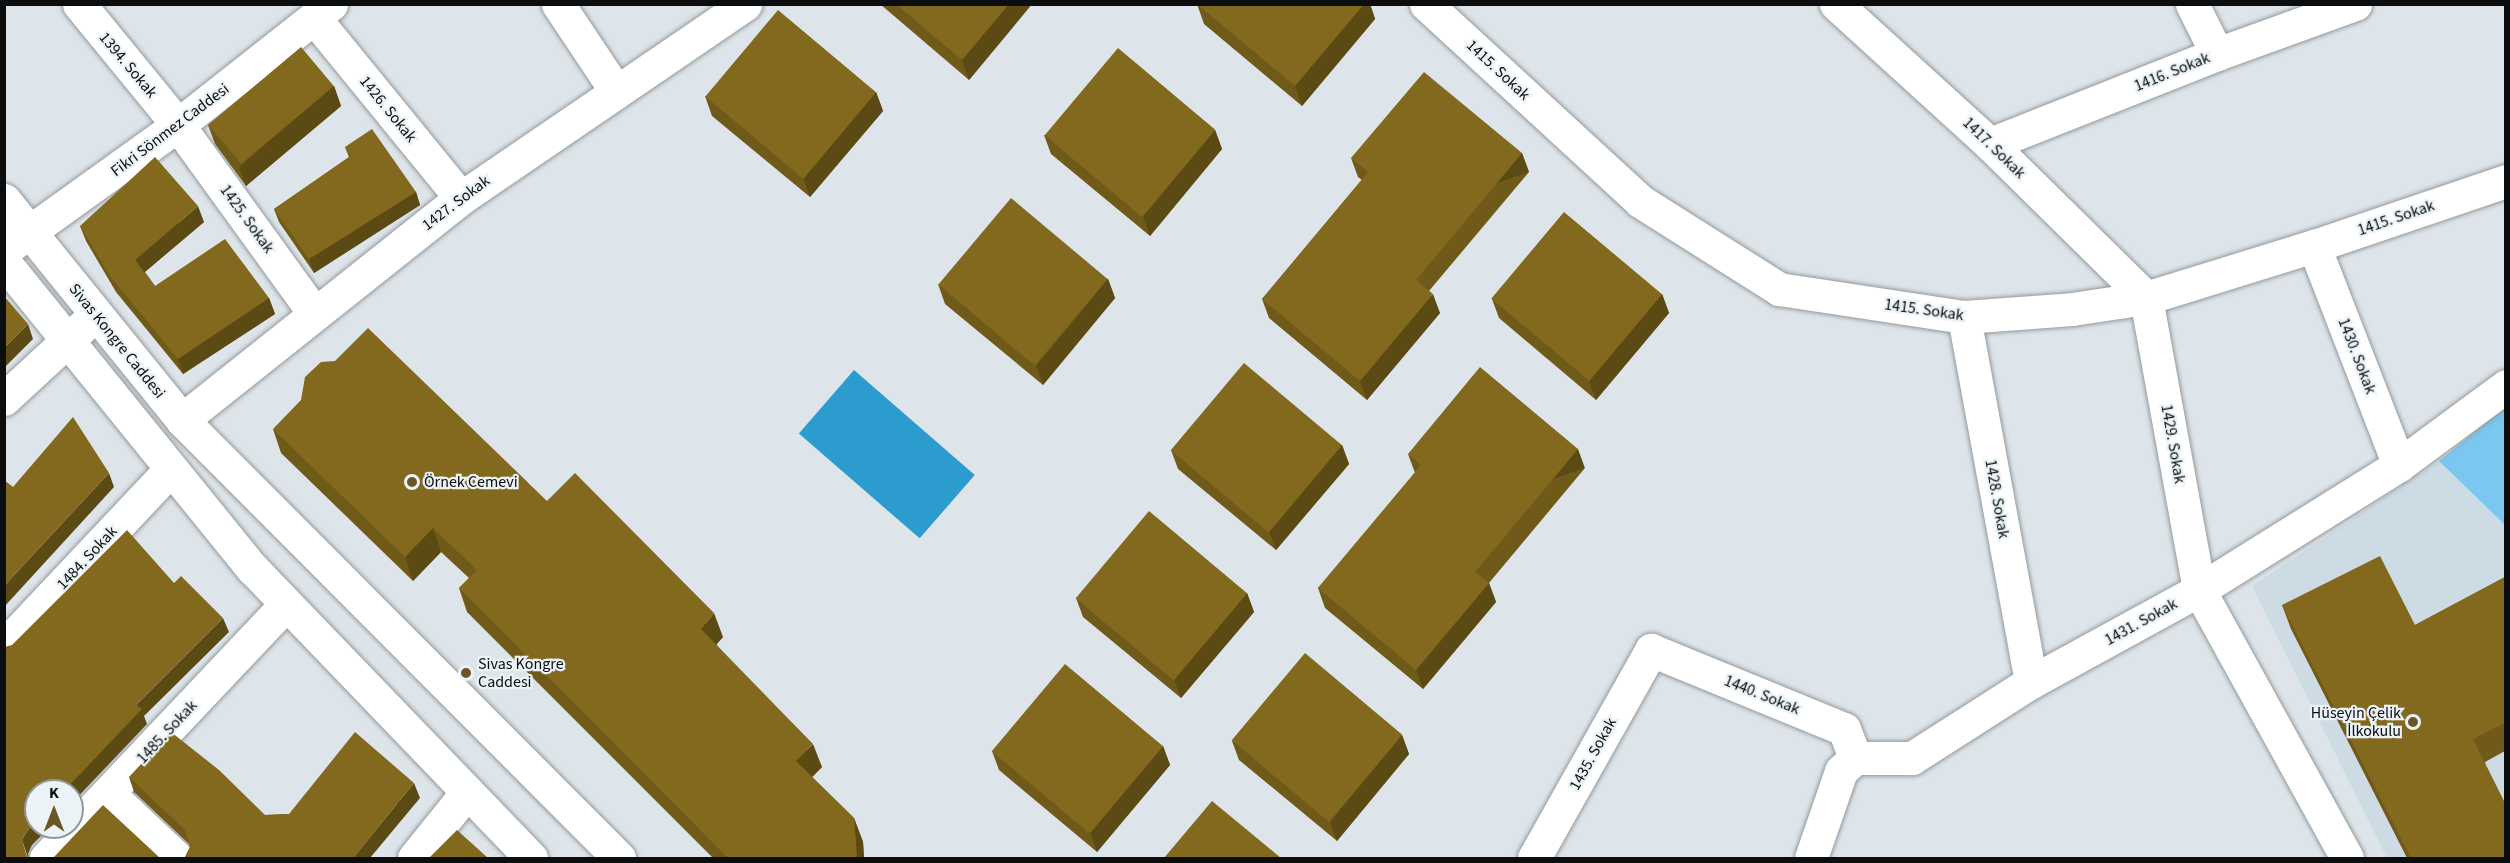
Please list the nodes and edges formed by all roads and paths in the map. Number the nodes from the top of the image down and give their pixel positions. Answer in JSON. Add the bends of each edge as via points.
{"nodes":[{"id":1,"x":79,"y":4,"type":"edge"},
{"id":2,"x":558,"y":4,"type":"edge"},
{"id":3,"x":745,"y":4,"type":"edge"},
{"id":4,"x":1426,"y":4,"type":"edge"},
{"id":5,"x":1836,"y":4,"type":"edge"},
{"id":6,"x":2192,"y":4,"type":"edge"},
{"id":7,"x":2355,"y":4,"type":"edge"},
{"id":8,"x":323,"y":12,"type":"edge"},
{"id":9,"x":2217,"y":54,"type":"junction"},
{"id":10,"x":616,"y":91,"type":"junction"},
{"id":11,"x":178,"y":125,"type":"junction"},
{"id":12,"x":1990,"y":144,"type":"junction"},
{"id":13,"x":2505,"y":181,"type":"edge"},
{"id":14,"x":461,"y":198,"type":"junction"},
{"id":15,"x":4,"y":200,"type":"edge"},
{"id":16,"x":30,"y":231,"type":"junction"},
{"id":17,"x":2314,"y":246,"type":"junction"},
{"id":18,"x":4,"y":250,"type":"edge"},
{"id":19,"x":4,"y":262,"type":"edge"},
{"id":20,"x":2146,"y":298,"type":"junction"},
{"id":21,"x":315,"y":314,"type":"junction"},
{"id":22,"x":95,"y":315,"type":"junction"},
{"id":23,"x":1964,"y":316,"type":"junction"},
{"id":24,"x":66,"y":339,"type":"junction"},
{"id":25,"x":2505,"y":386,"type":"edge"},
{"id":26,"x":4,"y":399,"type":"edge"},
{"id":27,"x":182,"y":420,"type":"junction"},
{"id":28,"x":2399,"y":465,"type":"junction"},
{"id":29,"x":170,"y":470,"type":"junction"},
{"id":30,"x":2199,"y":590,"type":"junction"},
{"id":31,"x":286,"y":604,"type":"junction"},
{"id":32,"x":4,"y":646,"type":"edge"},
{"id":33,"x":1651,"y":650,"type":"joint"},
{"id":34,"x":2031,"y":682,"type":"junction"},
{"id":35,"x":1855,"y":758,"type":"junction"},
{"id":36,"x":467,"y":792,"type":"junction"},
{"id":37,"x":108,"y":794,"type":"junction"},
{"id":38,"x":45,"y":858,"type":"edge"},
{"id":39,"x":177,"y":858,"type":"edge"},
{"id":40,"x":414,"y":858,"type":"edge"},
{"id":41,"x":531,"y":858,"type":"edge"},
{"id":42,"x":619,"y":858,"type":"edge"},
{"id":43,"x":1534,"y":858,"type":"edge"},
{"id":44,"x":1811,"y":858,"type":"edge"},
{"id":45,"x":2347,"y":858,"type":"edge"}],
"edges":[{"from":1,"to":11,"type":"street","name":"1394. Sokak"},
{"from":2,"to":10,"type":"street"},
{"from":3,"to":10,"type":"street","name":"1427. Sokak"},
{"from":4,"to":23,"type":"street","name":"1415. Sokak","via":[[1641,201],[1779,289]]},
{"from":5,"to":12,"type":"street","name":"1417. Sokak"},
{"from":6,"to":9,"type":"street"},
{"from":7,"to":9,"type":"street","name":"1416. Sokak"},
{"from":8,"to":11,"type":"street","name":"Fikri Sönmez Caddesi"},
{"from":8,"to":14,"type":"street","name":"1426. Sokak"},
{"from":9,"to":12,"type":"street","name":"1416. Sokak"},
{"from":10,"to":14,"type":"street","name":"1427. Sokak"},
{"from":11,"to":16,"type":"street","name":"Fikri Sönmez Caddesi"},
{"from":11,"to":21,"type":"street","name":"1425. Sokak"},
{"from":12,"to":20,"type":"street","name":"1417. Sokak"},
{"from":13,"to":17,"type":"street","name":"1415. Sokak"},
{"from":14,"to":21,"type":"street","name":"1427. Sokak"},
{"from":15,"to":16,"type":"street","name":"Sivas Kongre Caddesi"},
{"from":16,"to":18,"type":"street","name":"Fikri Sönmez Caddesi"},
{"from":16,"to":22,"type":"street","name":"Sivas Kongre Caddesi"},
{"from":17,"to":20,"type":"street","name":"1415. Sokak"},
{"from":17,"to":28,"type":"street","name":"1430. Sokak"},
{"from":19,"to":24,"type":"street"},
{"from":20,"to":23,"type":"street","name":"1415. Sokak","via":[[2072,309]]},
{"from":20,"to":30,"type":"street","name":"1429. Sokak"},
{"from":21,"to":27,"type":"street","name":"1427. Sokak"},
{"from":22,"to":24,"type":"street"},
{"from":22,"to":27,"type":"street","name":"Sivas Kongre Caddesi"},
{"from":23,"to":34,"type":"street","name":"1428. Sokak"},
{"from":24,"to":26,"type":"street"},
{"from":24,"to":29,"type":"street"},
{"from":25,"to":28,"type":"street","name":"1431. Sokak"},
{"from":27,"to":42,"type":"street","name":"Sivas Kongre Caddesi"},
{"from":28,"to":30,"type":"street","name":"1431. Sokak"},
{"from":29,"to":31,"type":"street"},
{"from":29,"to":32,"type":"street","name":"1484. Sokak"},
{"from":30,"to":34,"type":"street","name":"1431. Sokak"},
{"from":30,"to":45,"type":"street","name":"1429. Sokak"},
{"from":31,"to":36,"type":"street"},
{"from":31,"to":37,"type":"street","name":"1485. Sokak"},
{"from":33,"to":35,"type":"street","name":"1440. Sokak","via":[[1844,729]]},
{"from":33,"to":43,"type":"street","name":"1435. Sokak"},
{"from":34,"to":35,"type":"street","name":"1431. Sokak","via":[[1912,758]]},
{"from":35,"to":44,"type":"street","via":[[1841,771]]},
{"from":36,"to":40,"type":"street"},
{"from":36,"to":41,"type":"street"},
{"from":37,"to":38,"type":"street","name":"1485. Sokak"},
{"from":37,"to":39,"type":"street"}]}
